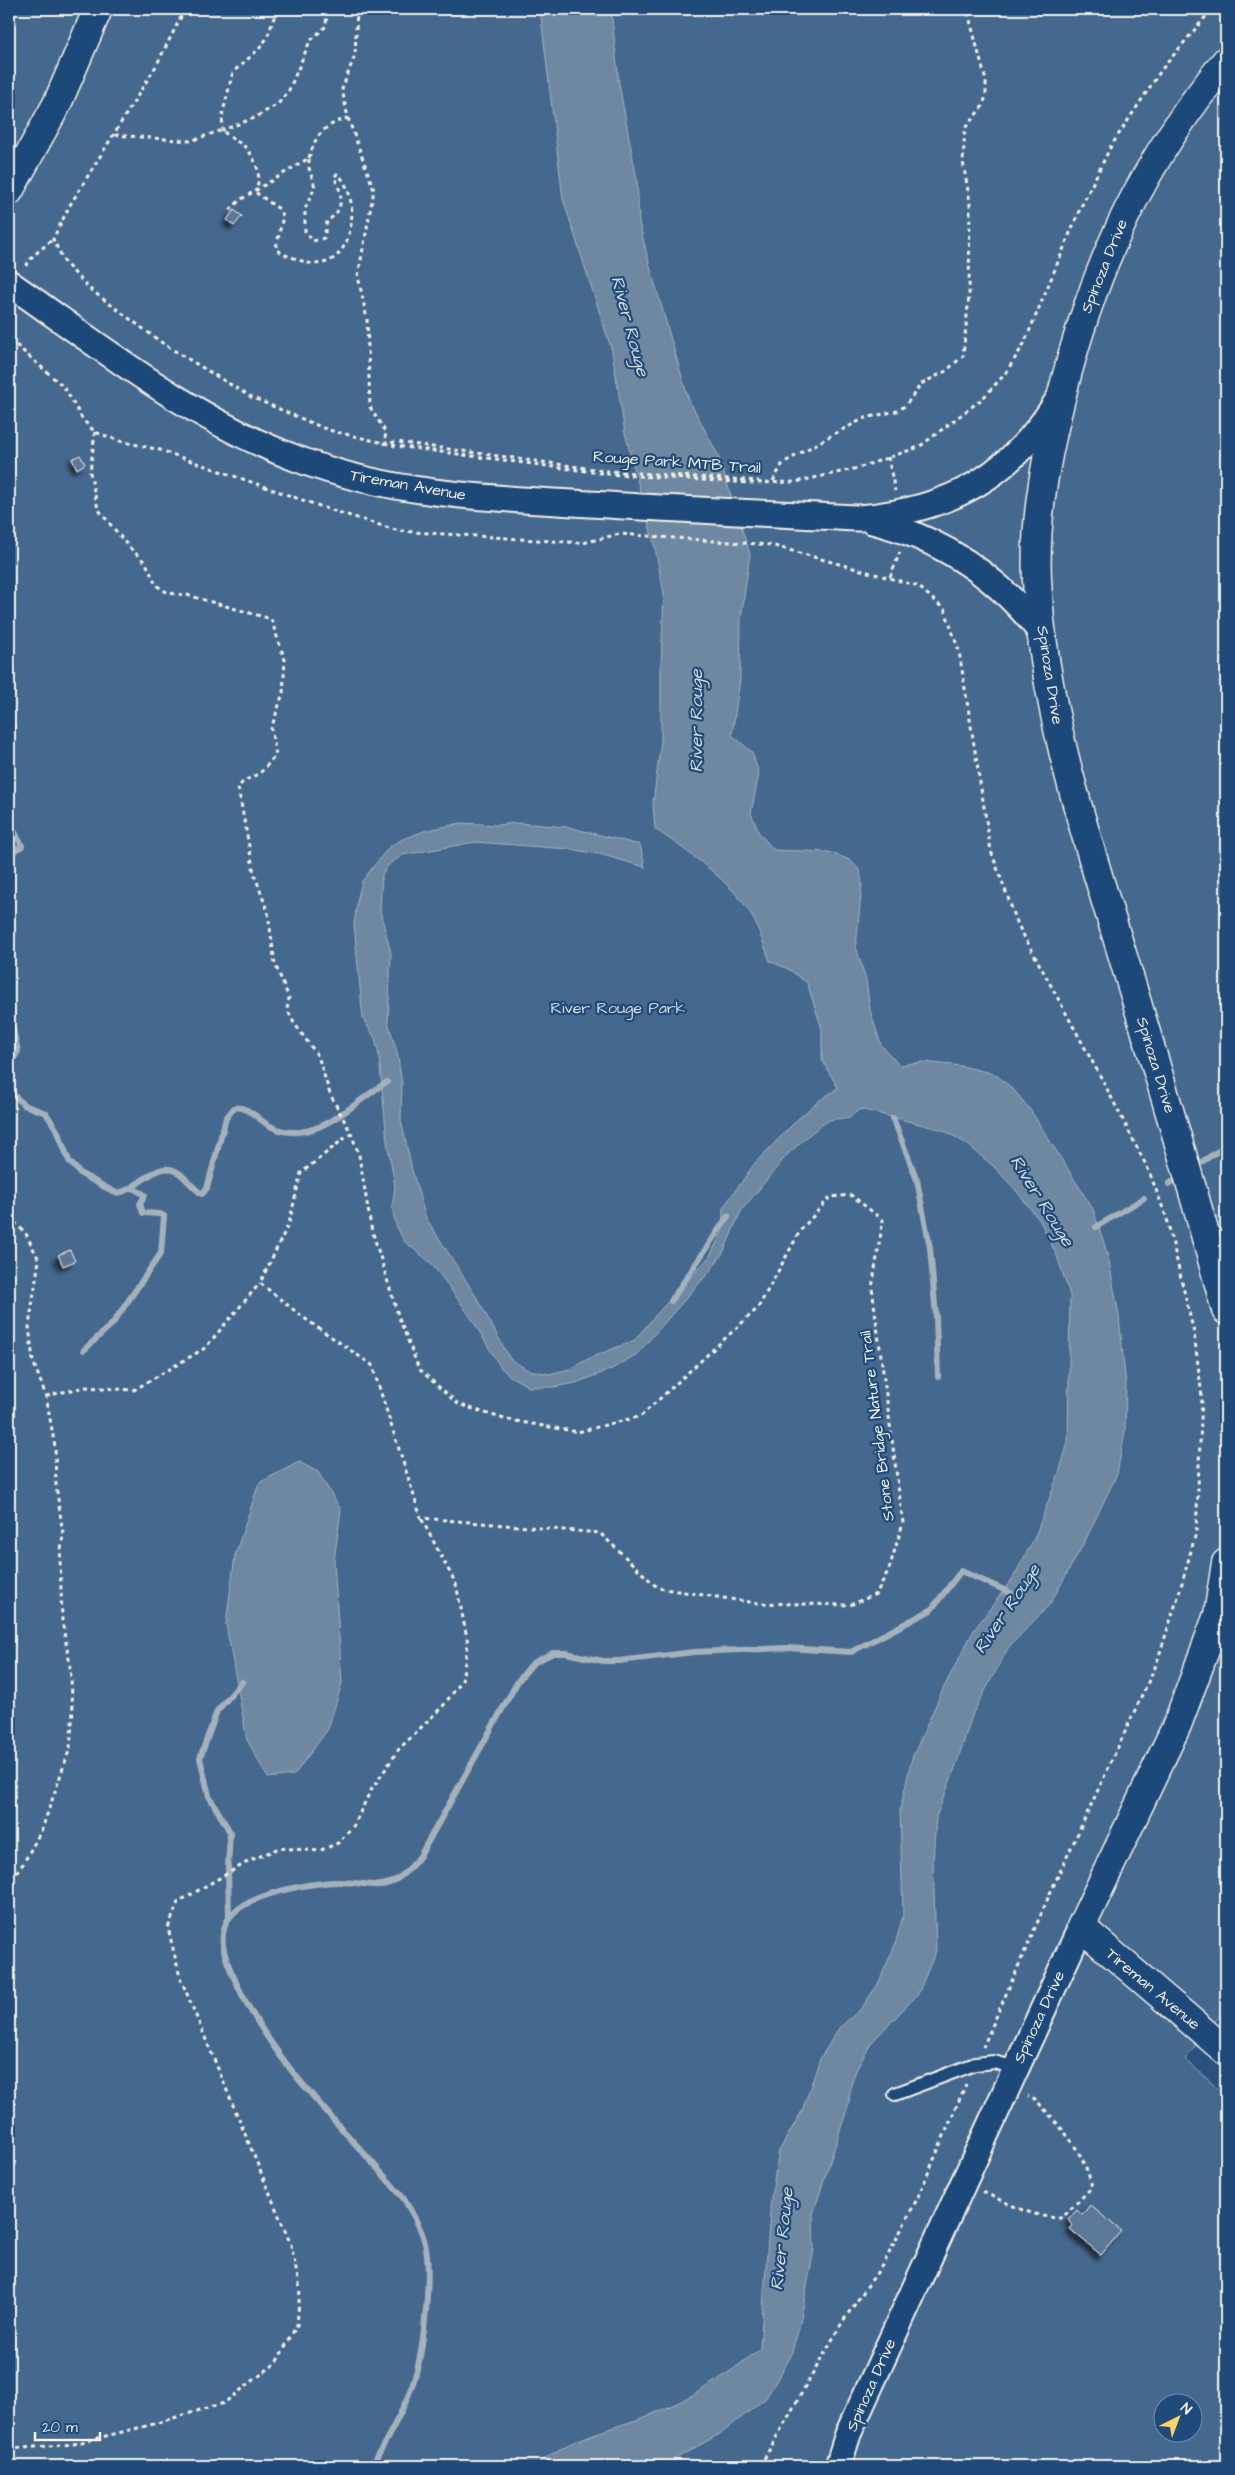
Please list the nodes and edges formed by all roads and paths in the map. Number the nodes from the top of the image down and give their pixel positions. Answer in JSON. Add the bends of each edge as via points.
{"nodes":[{"id":1,"x":98,"y":9,"type":"edge"},
{"id":2,"x":185,"y":9,"type":"edge"},
{"id":3,"x":277,"y":9,"type":"edge"},
{"id":4,"x":326,"y":9,"type":"edge"},
{"id":5,"x":357,"y":9,"type":"edge"},
{"id":6,"x":966,"y":9,"type":"edge"},
{"id":7,"x":1212,"y":9,"type":"edge"},
{"id":8,"x":1226,"y":60,"type":"edge"},
{"id":9,"x":348,"y":118,"type":"junction"},
{"id":10,"x":223,"y":130,"type":"junction"},
{"id":11,"x":115,"y":134,"type":"junction"},
{"id":12,"x":309,"y":158,"type":"junction"},
{"id":13,"x":9,"y":191,"type":"edge"},
{"id":14,"x":255,"y":192,"type":"junction"},
{"id":15,"x":230,"y":210,"type":"dead end"},
{"id":16,"x":53,"y":239,"type":"junction"},
{"id":17,"x":33,"y":256,"type":"dead end"},
{"id":18,"x":9,"y":283,"type":"edge"},
{"id":19,"x":1062,"y":393,"type":"junction"},
{"id":20,"x":95,"y":432,"type":"dead end"},
{"id":21,"x":384,"y":443,"type":"junction"},
{"id":22,"x":774,"y":481,"type":"junction"},
{"id":23,"x":860,"y":518,"type":"junction"},
{"id":24,"x":619,"y":534,"type":"dead end"},
{"id":25,"x":1043,"y":635,"type":"junction"},
{"id":26,"x":351,"y":1133,"type":"junction"},
{"id":27,"x":9,"y":1216,"type":"edge"},
{"id":28,"x":260,"y":1283,"type":"junction"},
{"id":29,"x":1226,"y":1310,"type":"edge"},
{"id":30,"x":46,"y":1396,"type":"junction"},
{"id":31,"x":421,"y":1518,"type":"junction"},
{"id":32,"x":1226,"y":1563,"type":"edge"},
{"id":33,"x":9,"y":1881,"type":"edge"},
{"id":34,"x":1081,"y":1927,"type":"junction"},
{"id":35,"x":1226,"y":2050,"type":"edge"},
{"id":36,"x":975,"y":2064,"type":"junction"},
{"id":37,"x":1012,"y":2077,"type":"junction"},
{"id":38,"x":895,"y":2094,"type":"dead end"},
{"id":39,"x":962,"y":2183,"type":"junction"},
{"id":40,"x":9,"y":2449,"type":"edge"},
{"id":41,"x":760,"y":2466,"type":"edge"},
{"id":42,"x":838,"y":2466,"type":"edge"}],
"edges":[{"from":1,"to":13,"type":"street","via":[[58,104]]},
{"from":2,"to":11,"type":"path","via":[[156,66]]},
{"from":3,"to":10,"type":"path","via":[[267,38],[234,72],[222,116]]},
{"from":4,"to":10,"type":"path","via":[[326,26],[310,41],[289,90],[278,104]]},
{"from":5,"to":9,"type":"path","via":[[355,55],[342,89]]},
{"from":6,"to":22,"type":"path","name":"Rouge Park MTB Trail","via":[[986,81],[986,95],[983,106],[964,128],[963,162],[970,202],[969,296],[963,356],[946,371],[921,384],[897,412],[865,418],[783,464]]},
{"from":7,"to":22,"type":"path","via":[[1162,69],[1111,146],[1080,209],[1024,344],[1005,374],[982,399],[919,447],[858,468],[796,482]]},
{"from":8,"to":19,"type":"street","name":"Spinoza Drive","via":[[1166,142],[1130,204],[1100,269],[1076,336]]},
{"from":9,"to":12,"type":"path","via":[[334,121],[317,136]]},
{"from":9,"to":21,"type":"path","via":[[374,190],[358,276],[367,319],[370,407],[386,433]]},
{"from":10,"to":11,"type":"path","via":[[190,141]]},
{"from":10,"to":14,"type":"path","via":[[228,138],[244,146],[258,167],[259,183]]},
{"from":11,"to":16,"type":"path","via":[[70,205]]},
{"from":12,"to":14,"type":"path"},
{"from":12,"to":14,"type":"path","via":[[315,187],[305,209],[305,231],[310,238],[317,242],[324,238],[328,221],[342,201],[334,175],[340,176],[351,201],[348,234],[342,252],[333,261],[315,265],[281,254],[276,248],[283,216],[279,209]]},
{"from":14,"to":15,"type":"path"},
{"from":16,"to":17,"type":"path"},
{"from":16,"to":21,"type":"path","via":[[65,263],[91,290],[165,345],[251,397],[328,430]]},
{"from":18,"to":23,"type":"street","name":"Tireman Avenue","via":[[178,400],[235,432],[296,458],[371,481],[435,494]]},
{"from":19,"to":23,"type":"street","via":[[1024,446],[974,486],[923,508]]},
{"from":19,"to":25,"type":"street","name":"Spinoza Drive","via":[[1044,466],[1038,523],[1037,579]]},
{"from":20,"to":26,"type":"path","name":"Stone Bridge Nature Trail","via":[[90,472],[98,509],[128,546],[146,562],[156,585],[168,593],[187,595],[271,619],[278,636],[285,660],[283,693],[271,729],[276,755],[260,773],[238,787],[254,873],[268,913],[275,964],[289,998],[287,1009],[318,1056],[330,1094]]},
{"from":21,"to":22,"type":"path","via":[[608,473]]},
{"from":23,"to":25,"type":"street","via":[[916,534],[967,561],[1012,598]]},
{"from":24,"to":36,"type":"path","via":[[771,545],[918,586],[945,610],[959,651],[991,851],[1018,924],[1148,1171],[1167,1219],[1194,1333],[1202,1397],[1200,1472],[1196,1533],[1178,1597],[1156,1665]]},
{"from":25,"to":29,"type":"street","name":"Spinoza Drive","via":[[1053,707],[1076,802],[1188,1169]]},
{"from":26,"to":28,"type":"path","via":[[301,1173],[289,1223]]},
{"from":26,"to":31,"type":"path","name":"Stone Bridge Nature Trail","via":[[359,1155],[371,1227],[398,1315],[419,1369],[458,1404],[504,1419],[578,1432],[641,1416],[758,1308],[800,1231],[830,1197],[851,1194],[883,1220],[872,1288],[903,1523],[889,1569],[876,1594],[850,1605],[756,1603],[658,1588],[600,1533]]},
{"from":27,"to":30,"type":"path","via":[[26,1234],[39,1260],[29,1326],[33,1361]]},
{"from":28,"to":30,"type":"path","via":[[205,1348],[134,1390],[85,1386]]},
{"from":28,"to":31,"type":"path","via":[[372,1365]]},
{"from":30,"to":33,"type":"path","via":[[55,1447],[62,1526],[62,1621],[70,1665],[73,1710],[70,1748],[42,1829],[23,1864]]},
{"from":31,"to":40,"type":"path","via":[[456,1584],[468,1643],[462,1681],[443,1706],[399,1749],[370,1792],[354,1825],[338,1844],[319,1851],[279,1848],[249,1861],[178,1902],[168,1928],[180,1978],[291,2245],[300,2289],[297,2325],[276,2363],[224,2403],[74,2444]]},
{"from":32,"to":34,"type":"street","name":"Spinoza Drive","via":[[1218,1616],[1177,1725]]},
{"from":34,"to":35,"type":"street","name":"Tireman Avenue"},
{"from":34,"to":37,"type":"street","name":"Spinoza Drive"},
{"from":36,"to":37,"type":"lane","via":[[994,2062]]},
{"from":36,"to":38,"type":"lane"},
{"from":36,"to":41,"type":"path","via":[[918,2197],[885,2261],[843,2321]]},
{"from":37,"to":39,"type":"street","name":"Spinoza Drive"},
{"from":37,"to":39,"type":"path","via":[[1073,2142],[1088,2168],[1092,2187],[1062,2218],[1044,2218]]},
{"from":39,"to":42,"type":"street","name":"Spinoza Drive","via":[[848,2434]]}]}
